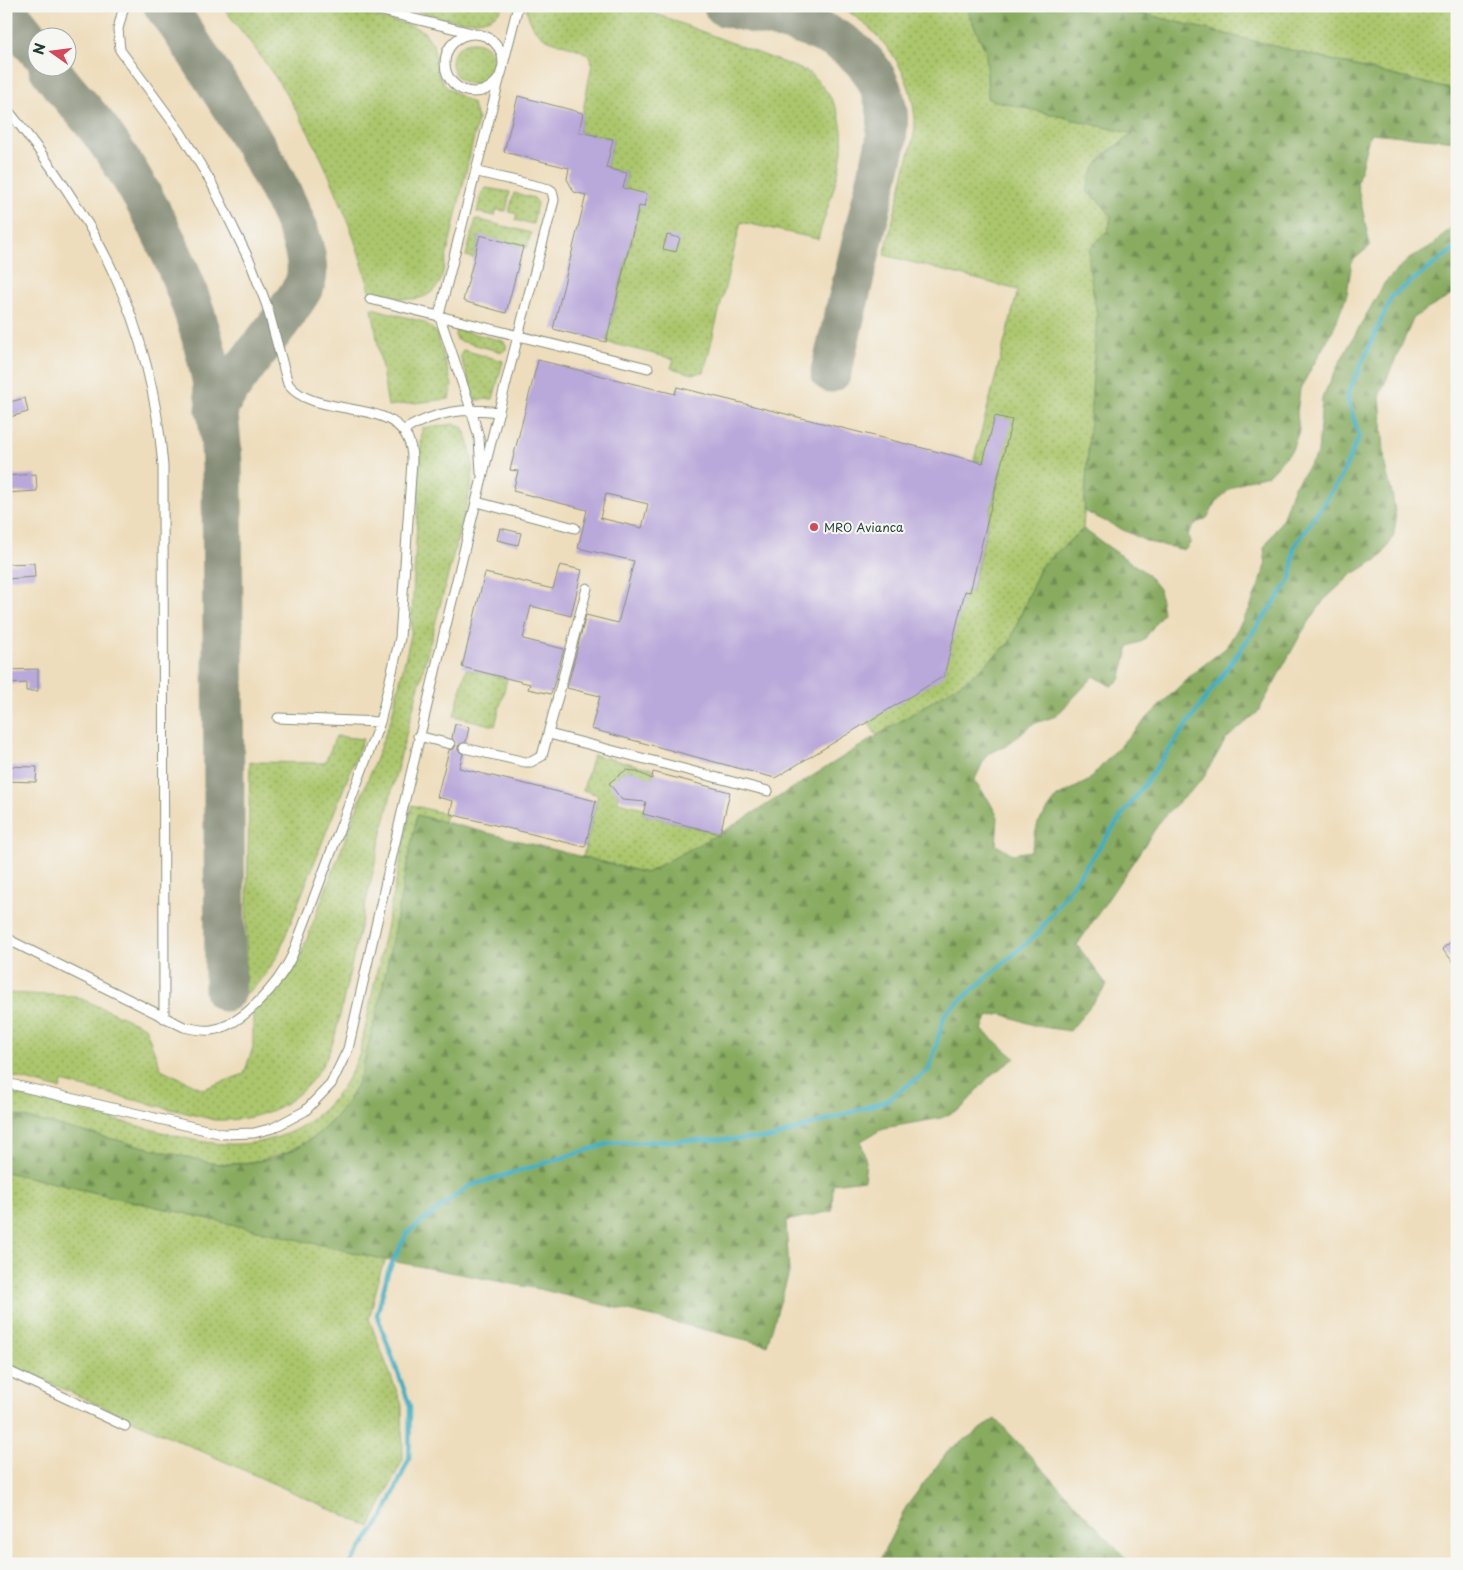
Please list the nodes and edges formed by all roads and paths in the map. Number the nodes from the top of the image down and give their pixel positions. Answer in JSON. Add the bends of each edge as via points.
{"nodes":[{"id":1,"x":124,"y":6,"type":"edge"},
{"id":2,"x":362,"y":6,"type":"edge"},
{"id":3,"x":518,"y":6,"type":"edge"},
{"id":4,"x":483,"y":36,"type":"junction"},
{"id":5,"x":508,"y":45,"type":"junction"},
{"id":6,"x":502,"y":71,"type":"junction"},
{"id":7,"x":6,"y":108,"type":"edge"},
{"id":8,"x":478,"y":172,"type":"junction"},
{"id":9,"x":370,"y":300,"type":"dead end"},
{"id":10,"x":440,"y":315,"type":"junction"},
{"id":11,"x":518,"y":335,"type":"junction"},
{"id":12,"x":648,"y":368,"type":"dead end"},
{"id":13,"x":472,"y":409,"type":"junction"},
{"id":14,"x":499,"y":412,"type":"junction"},
{"id":15,"x":404,"y":430,"type":"junction"},
{"id":16,"x":482,"y":483,"type":"junction"},
{"id":17,"x":477,"y":502,"type":"junction"},
{"id":18,"x":575,"y":528,"type":"dead end"},
{"id":19,"x":587,"y":588,"type":"dead end"},
{"id":20,"x":278,"y":718,"type":"dead end"},
{"id":21,"x":380,"y":722,"type":"junction"},
{"id":22,"x":549,"y":734,"type":"junction"},
{"id":23,"x":418,"y":736,"type":"junction"},
{"id":24,"x":450,"y":744,"type":"dead end"},
{"id":25,"x":464,"y":748,"type":"dead end"},
{"id":26,"x":768,"y":791,"type":"dead end"},
{"id":27,"x":6,"y":936,"type":"edge"},
{"id":28,"x":164,"y":1018,"type":"junction"},
{"id":29,"x":6,"y":1083,"type":"edge"},
{"id":30,"x":6,"y":1370,"type":"edge"},
{"id":31,"x":125,"y":1426,"type":"dead end"}],
"edges":[{"from":1,"to":15,"type":"lane","via":[[118,29],[120,50],[181,133],[211,182],[252,264],[288,384],[306,398],[391,420]]},
{"from":2,"to":4,"type":"lane"},
{"from":3,"to":5,"type":"lane"},
{"from":4,"to":5,"type":"lane"},
{"from":4,"to":6,"type":"lane","via":[[497,46],[503,62]]},
{"from":4,"to":6,"type":"lane","via":[[466,35],[452,44],[445,59],[447,76],[458,89],[473,93],[488,89]]},
{"from":5,"to":6,"type":"lane"},
{"from":6,"to":8,"type":"lane"},
{"from":7,"to":28,"type":"lane","via":[[63,183],[94,231],[114,272],[146,361],[159,429],[163,466]]},
{"from":8,"to":10,"type":"lane"},
{"from":8,"to":11,"type":"lane","via":[[549,189],[554,195]]},
{"from":9,"to":10,"type":"lane"},
{"from":10,"to":11,"type":"lane"},
{"from":10,"to":13,"type":"lane"},
{"from":11,"to":12,"type":"lane"},
{"from":11,"to":14,"type":"lane"},
{"from":13,"to":14,"type":"lane"},
{"from":13,"to":15,"type":"lane","via":[[432,416]]},
{"from":13,"to":16,"type":"lane","via":[[479,438]]},
{"from":14,"to":16,"type":"lane"},
{"from":15,"to":21,"type":"lane","via":[[412,449],[400,638]]},
{"from":16,"to":17,"type":"lane"},
{"from":17,"to":18,"type":"lane"},
{"from":17,"to":23,"type":"lane"},
{"from":19,"to":22,"type":"lane"},
{"from":20,"to":21,"type":"lane"},
{"from":21,"to":28,"type":"lane","via":[[282,976],[259,1002],[213,1030],[184,1027]]},
{"from":22,"to":25,"type":"lane","via":[[542,756],[532,762]]},
{"from":22,"to":26,"type":"lane"},
{"from":23,"to":24,"type":"lane"},
{"from":23,"to":29,"type":"lane","via":[[348,1049],[331,1084],[306,1111],[273,1128],[254,1133],[223,1134]]},
{"from":27,"to":28,"type":"lane"},
{"from":30,"to":31,"type":"lane"}]}
